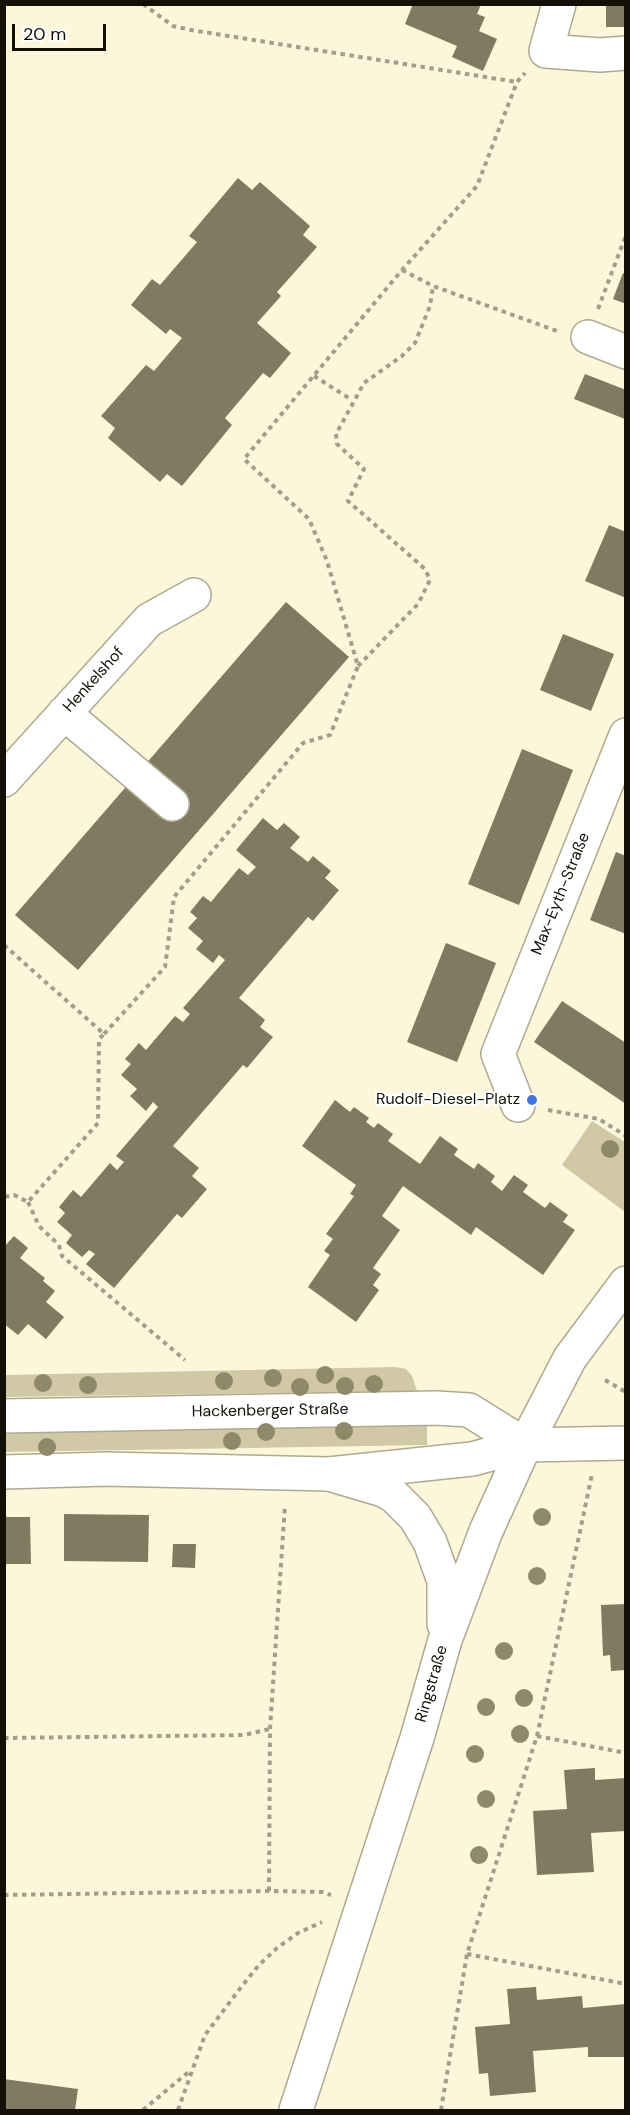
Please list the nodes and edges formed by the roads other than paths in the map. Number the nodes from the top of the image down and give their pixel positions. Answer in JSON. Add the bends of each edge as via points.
{"nodes":[{"id":1,"x":559,"y":4,"type":"edge"},
{"id":2,"x":626,"y":53,"type":"edge"},
{"id":3,"x":588,"y":337,"type":"road end"},
{"id":4,"x":626,"y":352,"type":"edge"},
{"id":5,"x":195,"y":595,"type":"dead end"},
{"id":6,"x":64,"y":713,"type":"junction"},
{"id":7,"x":626,"y":735,"type":"edge"},
{"id":8,"x":6,"y":775,"type":"edge"},
{"id":9,"x":172,"y":804,"type":"dead end"},
{"id":10,"x":518,"y":1105,"type":"road end"},
{"id":11,"x":626,"y":1283,"type":"edge"},
{"id":12,"x":4,"y":1416,"type":"edge"},
{"id":13,"x":614,"y":1443,"type":"edge"},
{"id":14,"x":525,"y":1445,"type":"junction"},
{"id":15,"x":4,"y":1472,"type":"edge"},
{"id":16,"x":329,"y":1474,"type":"junction"},
{"id":17,"x":444,"y":1640,"type":"junction"},
{"id":18,"x":296,"y":2110,"type":"edge"}],
"edges":[{"from":1,"to":2,"type":"street","via":[[546,51]]},
{"from":3,"to":4,"type":"street"},
{"from":5,"to":6,"type":"street","name":"Henkelshof","via":[[149,620]]},
{"from":6,"to":8,"type":"street","name":"Henkelshof"},
{"from":6,"to":9,"type":"street"},
{"from":7,"to":10,"type":"street","name":"Max-Eyth-Straße","via":[[498,1054]]},
{"from":11,"to":14,"type":"street","name":"Ringstraße","via":[[574,1351]]},
{"from":12,"to":14,"type":"street","name":"Hackenberger Straße","via":[[436,1407],[469,1410]]},
{"from":13,"to":14,"type":"street"},
{"from":14,"to":16,"type":"street","via":[[472,1459]]},
{"from":14,"to":17,"type":"street","name":"Ringstraße","via":[[486,1531]]},
{"from":15,"to":16,"type":"street","via":[[107,1469]]},
{"from":16,"to":17,"type":"street","via":[[394,1496],[415,1518],[430,1542],[444,1581]]},
{"from":17,"to":18,"type":"street","name":"Ringstraße","via":[[417,1738]]}]}
